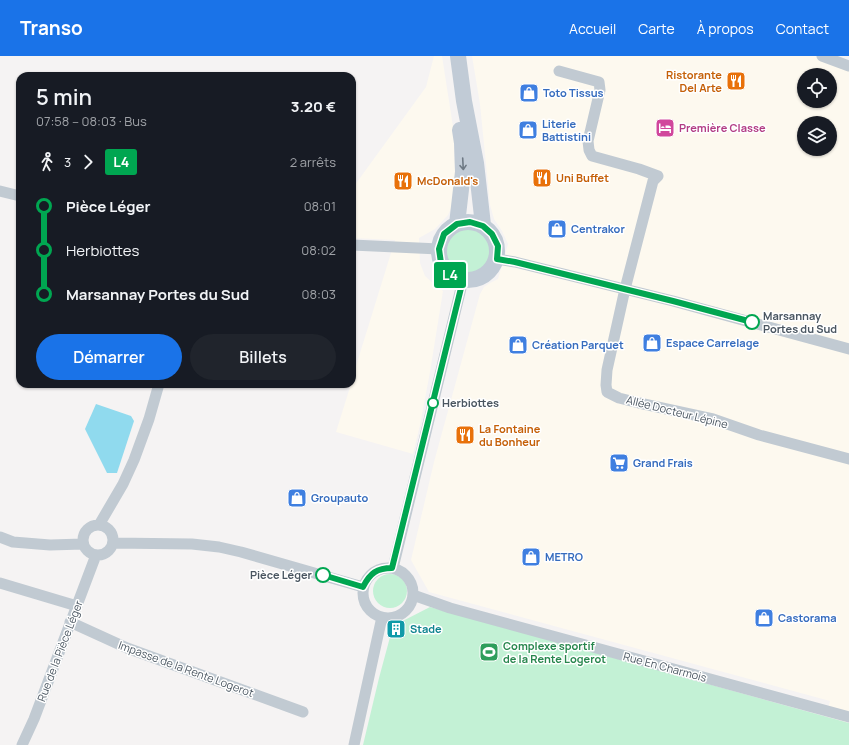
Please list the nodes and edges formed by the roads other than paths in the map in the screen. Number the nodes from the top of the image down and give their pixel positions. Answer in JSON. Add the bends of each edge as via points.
{"nodes":[{"id":1,"x":447,"y":56,"type":"edge"},
{"id":2,"x":458,"y":56,"type":"edge"},
{"id":3,"x":822,"y":56,"type":"edge"},
{"id":4,"x":849,"y":66,"type":"edge"},
{"id":5,"x":559,"y":71,"type":"dead end"},
{"id":6,"x":0,"y":192,"type":"edge"},
{"id":7,"x":16,"y":195,"type":"edge"},
{"id":8,"x":457,"y":224,"type":"junction"},
{"id":9,"x":483,"y":226,"type":"junction"},
{"id":10,"x":356,"y":245,"type":"edge"},
{"id":11,"x":439,"y":249,"type":"junction"},
{"id":12,"x":497,"y":259,"type":"junction"},
{"id":13,"x":463,"y":280,"type":"junction"},
{"id":14,"x":624,"y":289,"type":"junction"},
{"id":15,"x":849,"y":348,"type":"edge"},
{"id":16,"x":157,"y":388,"type":"edge"},
{"id":17,"x":849,"y":459,"type":"edge"},
{"id":18,"x":99,"y":525,"type":"junction"},
{"id":19,"x":0,"y":537,"type":"edge"},
{"id":20,"x":113,"y":543,"type":"junction"},
{"id":21,"x":83,"y":544,"type":"junction"},
{"id":22,"x":96,"y":555,"type":"junction"},
{"id":23,"x":392,"y":568,"type":"junction"},
{"id":24,"x":0,"y":583,"type":"edge"},
{"id":25,"x":363,"y":587,"type":"junction"},
{"id":26,"x":413,"y":595,"type":"junction"},
{"id":27,"x":77,"y":606,"type":"junction"},
{"id":28,"x":382,"y":617,"type":"junction"},
{"id":29,"x":70,"y":622,"type":"junction"},
{"id":30,"x":303,"y":712,"type":"dead end"},
{"id":31,"x":849,"y":717,"type":"edge"},
{"id":32,"x":22,"y":745,"type":"edge"},
{"id":33,"x":354,"y":745,"type":"edge"}],
"edges":[{"from":1,"to":8,"type":"street","one_way":true,"via":[[462,143],[463,172]]},
{"from":2,"to":9,"type":"street","via":[[476,163]]},
{"from":3,"to":4,"type":"street"},
{"from":5,"to":14,"type":"street","via":[[599,82],[600,90],[588,141],[592,156],[658,176],[653,181]]},
{"from":6,"to":7,"type":"street"},
{"from":8,"to":9,"type":"street","via":[[470,222]]},
{"from":8,"to":11,"type":"street","via":[[444,234]]},
{"from":9,"to":12,"type":"street","via":[[492,234],[498,246]]},
{"from":10,"to":11,"type":"street"},
{"from":11,"to":13,"type":"street","via":[[441,263],[450,274]]},
{"from":12,"to":13,"type":"street","via":[[491,271],[478,279]]},
{"from":12,"to":14,"type":"street"},
{"from":13,"to":23,"type":"street"},
{"from":14,"to":15,"type":"street"},
{"from":14,"to":17,"type":"street","name":"Allée Docteur Lépine","via":[[606,370],[607,392],[626,400],[713,419],[759,435]]},
{"from":16,"to":18,"type":"street","via":[[149,419],[124,484]]},
{"from":18,"to":20,"type":"street","via":[[108,529]]},
{"from":18,"to":21,"type":"street","via":[[86,530]]},
{"from":19,"to":21,"type":"street","via":[[13,542]]},
{"from":20,"to":22,"type":"street","via":[[105,554]]},
{"from":20,"to":25,"type":"street","via":[[219,547]]},
{"from":21,"to":22,"type":"street","via":[[88,552]]},
{"from":22,"to":27,"type":"street","name":"Rue de la Pièce Léger"},
{"from":23,"to":25,"type":"street","via":[[378,570],[367,579]]},
{"from":23,"to":26,"type":"street","via":[[409,580]]},
{"from":24,"to":27,"type":"street"},
{"from":25,"to":28,"type":"street","via":[[364,601],[368,609]]},
{"from":26,"to":28,"type":"street","via":[[412,601],[403,613],[390,618]]},
{"from":26,"to":31,"type":"street","name":"Rue En Charmois","via":[[450,608]]},
{"from":27,"to":29,"type":"street","name":"Rue de la Pièce Léger"},
{"from":28,"to":33,"type":"street"},
{"from":29,"to":30,"type":"street","name":"Impasse de la Rente Logerot","via":[[127,648]]},
{"from":29,"to":32,"type":"street","name":"Rue de la Pièce Léger"}]}
